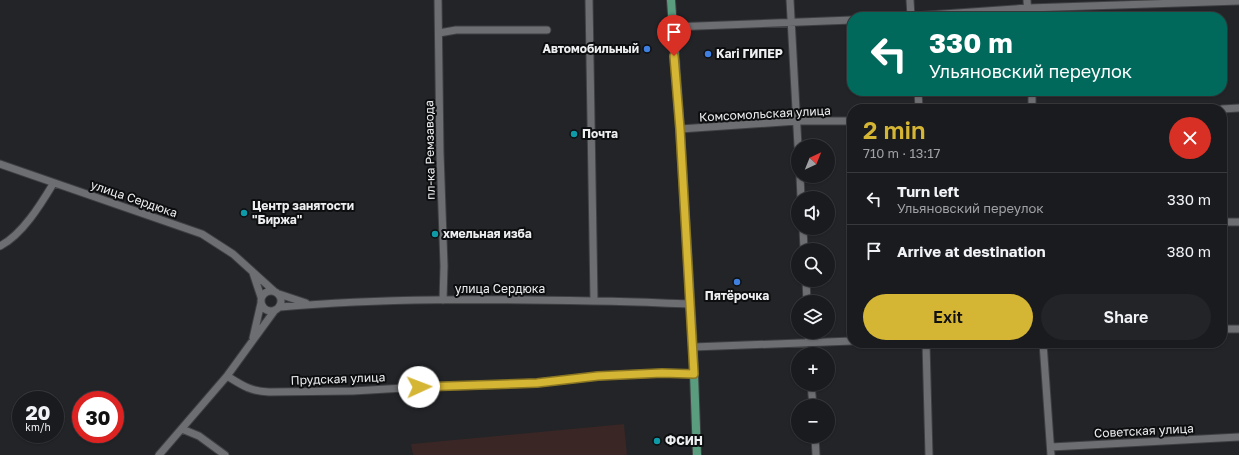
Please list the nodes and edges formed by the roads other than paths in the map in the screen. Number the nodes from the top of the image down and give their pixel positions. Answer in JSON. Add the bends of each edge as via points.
{"nodes":[{"id":1,"x":438,"y":0,"type":"edge"},
{"id":2,"x":589,"y":0,"type":"edge"},
{"id":3,"x":671,"y":0,"type":"edge"},
{"id":4,"x":790,"y":0,"type":"edge"},
{"id":5,"x":910,"y":0,"type":"edge"},
{"id":6,"x":1027,"y":0,"type":"edge"},
{"id":7,"x":1239,"y":1,"type":"edge"},
{"id":8,"x":1028,"y":8,"type":"junction"},
{"id":9,"x":911,"y":12,"type":"edge"},
{"id":10,"x":976,"y":12,"type":"edge"},
{"id":11,"x":1028,"y":12,"type":"edge"},
{"id":12,"x":847,"y":20,"type":"edge"},
{"id":13,"x":792,"y":23,"type":"junction"},
{"id":14,"x":672,"y":27,"type":"junction"},
{"id":15,"x":547,"y":30,"type":"dead end"},
{"id":16,"x":439,"y":33,"type":"junction"},
{"id":17,"x":1239,"y":108,"type":"edge"},
{"id":18,"x":1227,"y":109,"type":"edge"},
{"id":19,"x":797,"y":121,"type":"junction"},
{"id":20,"x":847,"y":121,"type":"edge"},
{"id":21,"x":680,"y":129,"type":"junction"},
{"id":22,"x":798,"y":139,"type":"edge"},
{"id":23,"x":0,"y":164,"type":"edge"},
{"id":24,"x":53,"y":184,"type":"junction"},
{"id":25,"x":1227,"y":222,"type":"edge"},
{"id":26,"x":1239,"y":222,"type":"edge"},
{"id":27,"x":0,"y":246,"type":"edge"},
{"id":28,"x":253,"y":271,"type":"junction"},
{"id":29,"x":277,"y":293,"type":"junction"},
{"id":30,"x":261,"y":300,"type":"junction"},
{"id":31,"x":444,"y":300,"type":"junction"},
{"id":32,"x":594,"y":301,"type":"junction"},
{"id":33,"x":309,"y":304,"type":"junction"},
{"id":34,"x":690,"y":304,"type":"junction"},
{"id":35,"x":278,"y":309,"type":"junction"},
{"id":36,"x":1227,"y":329,"type":"edge"},
{"id":37,"x":1239,"y":329,"type":"edge"},
{"id":38,"x":809,"y":339,"type":"edge"},
{"id":39,"x":847,"y":341,"type":"edge"},
{"id":40,"x":252,"y":342,"type":"junction"},
{"id":41,"x":809,"y":342,"type":"junction"},
{"id":42,"x":693,"y":347,"type":"junction"},
{"id":43,"x":809,"y":347,"type":"edge"},
{"id":44,"x":926,"y":348,"type":"edge"},
{"id":45,"x":1043,"y":348,"type":"edge"},
{"id":46,"x":694,"y":374,"type":"junction"},
{"id":47,"x":227,"y":376,"type":"junction"},
{"id":48,"x":182,"y":429,"type":"junction"},
{"id":49,"x":1239,"y":437,"type":"edge"},
{"id":50,"x":815,"y":443,"type":"edge"},
{"id":51,"x":1051,"y":451,"type":"edge"},
{"id":52,"x":159,"y":455,"type":"edge"},
{"id":53,"x":225,"y":455,"type":"edge"},
{"id":54,"x":697,"y":455,"type":"edge"},
{"id":55,"x":816,"y":455,"type":"edge"},
{"id":56,"x":930,"y":455,"type":"edge"}],
"edges":[{"from":1,"to":16,"type":"street","name":"пл-ка Ремзавода"},
{"from":2,"to":32,"type":"street"},
{"from":3,"to":14,"type":"main road"},
{"from":4,"to":13,"type":"street"},
{"from":5,"to":9,"type":"street"},
{"from":6,"to":8,"type":"street"},
{"from":7,"to":8,"type":"street"},
{"from":8,"to":10,"type":"street"},
{"from":8,"to":11,"type":"street"},
{"from":12,"to":13,"type":"street"},
{"from":13,"to":14,"type":"street"},
{"from":13,"to":19,"type":"street"},
{"from":14,"to":21,"type":"main road"},
{"from":15,"to":16,"type":"street","via":[[456,30]]},
{"from":16,"to":31,"type":"street","name":"пл-ка Ремзавода"},
{"from":17,"to":18,"type":"street"},
{"from":19,"to":20,"type":"street","name":"Комсомольская улица"},
{"from":19,"to":21,"type":"street","name":"Комсомольская улица"},
{"from":19,"to":22,"type":"street"},
{"from":21,"to":34,"type":"main road"},
{"from":23,"to":24,"type":"street","name":"улица Сердюка"},
{"from":24,"to":27,"type":"street","via":[[33,215]]},
{"from":24,"to":28,"type":"street","name":"улица Сердюка","via":[[202,234],[233,254]]},
{"from":25,"to":26,"type":"street"},
{"from":28,"to":29,"type":"street","name":"улица Сердюка"},
{"from":28,"to":30,"type":"street"},
{"from":29,"to":30,"type":"street","via":[[265,292]]},
{"from":29,"to":33,"type":"street"},
{"from":29,"to":35,"type":"street","via":[[282,301]]},
{"from":30,"to":35,"type":"street","via":[[266,310]]},
{"from":30,"to":40,"type":"street"},
{"from":31,"to":32,"type":"street","name":"улица Сердюка"},
{"from":31,"to":33,"type":"street","name":"улица Сердюка"},
{"from":32,"to":34,"type":"street","name":"улица Сердюка"},
{"from":33,"to":35,"type":"street","name":"улица Сердюка"},
{"from":34,"to":42,"type":"main road"},
{"from":35,"to":40,"type":"street"},
{"from":36,"to":37,"type":"street"},
{"from":38,"to":41,"type":"street"},
{"from":39,"to":41,"type":"street"},
{"from":40,"to":47,"type":"street"},
{"from":41,"to":42,"type":"street"},
{"from":41,"to":43,"type":"street"},
{"from":42,"to":46,"type":"main road"},
{"from":44,"to":56,"type":"street"},
{"from":45,"to":51,"type":"street"},
{"from":46,"to":47,"type":"street","name":"Прудская улица","via":[[598,376],[537,383],[353,392],[256,391]]},
{"from":46,"to":54,"type":"main road"},
{"from":47,"to":48,"type":"street"},
{"from":48,"to":52,"type":"street"},
{"from":48,"to":53,"type":"street","via":[[199,436]]},
{"from":49,"to":51,"type":"street","name":"Советская улица"},
{"from":50,"to":55,"type":"street"}]}
